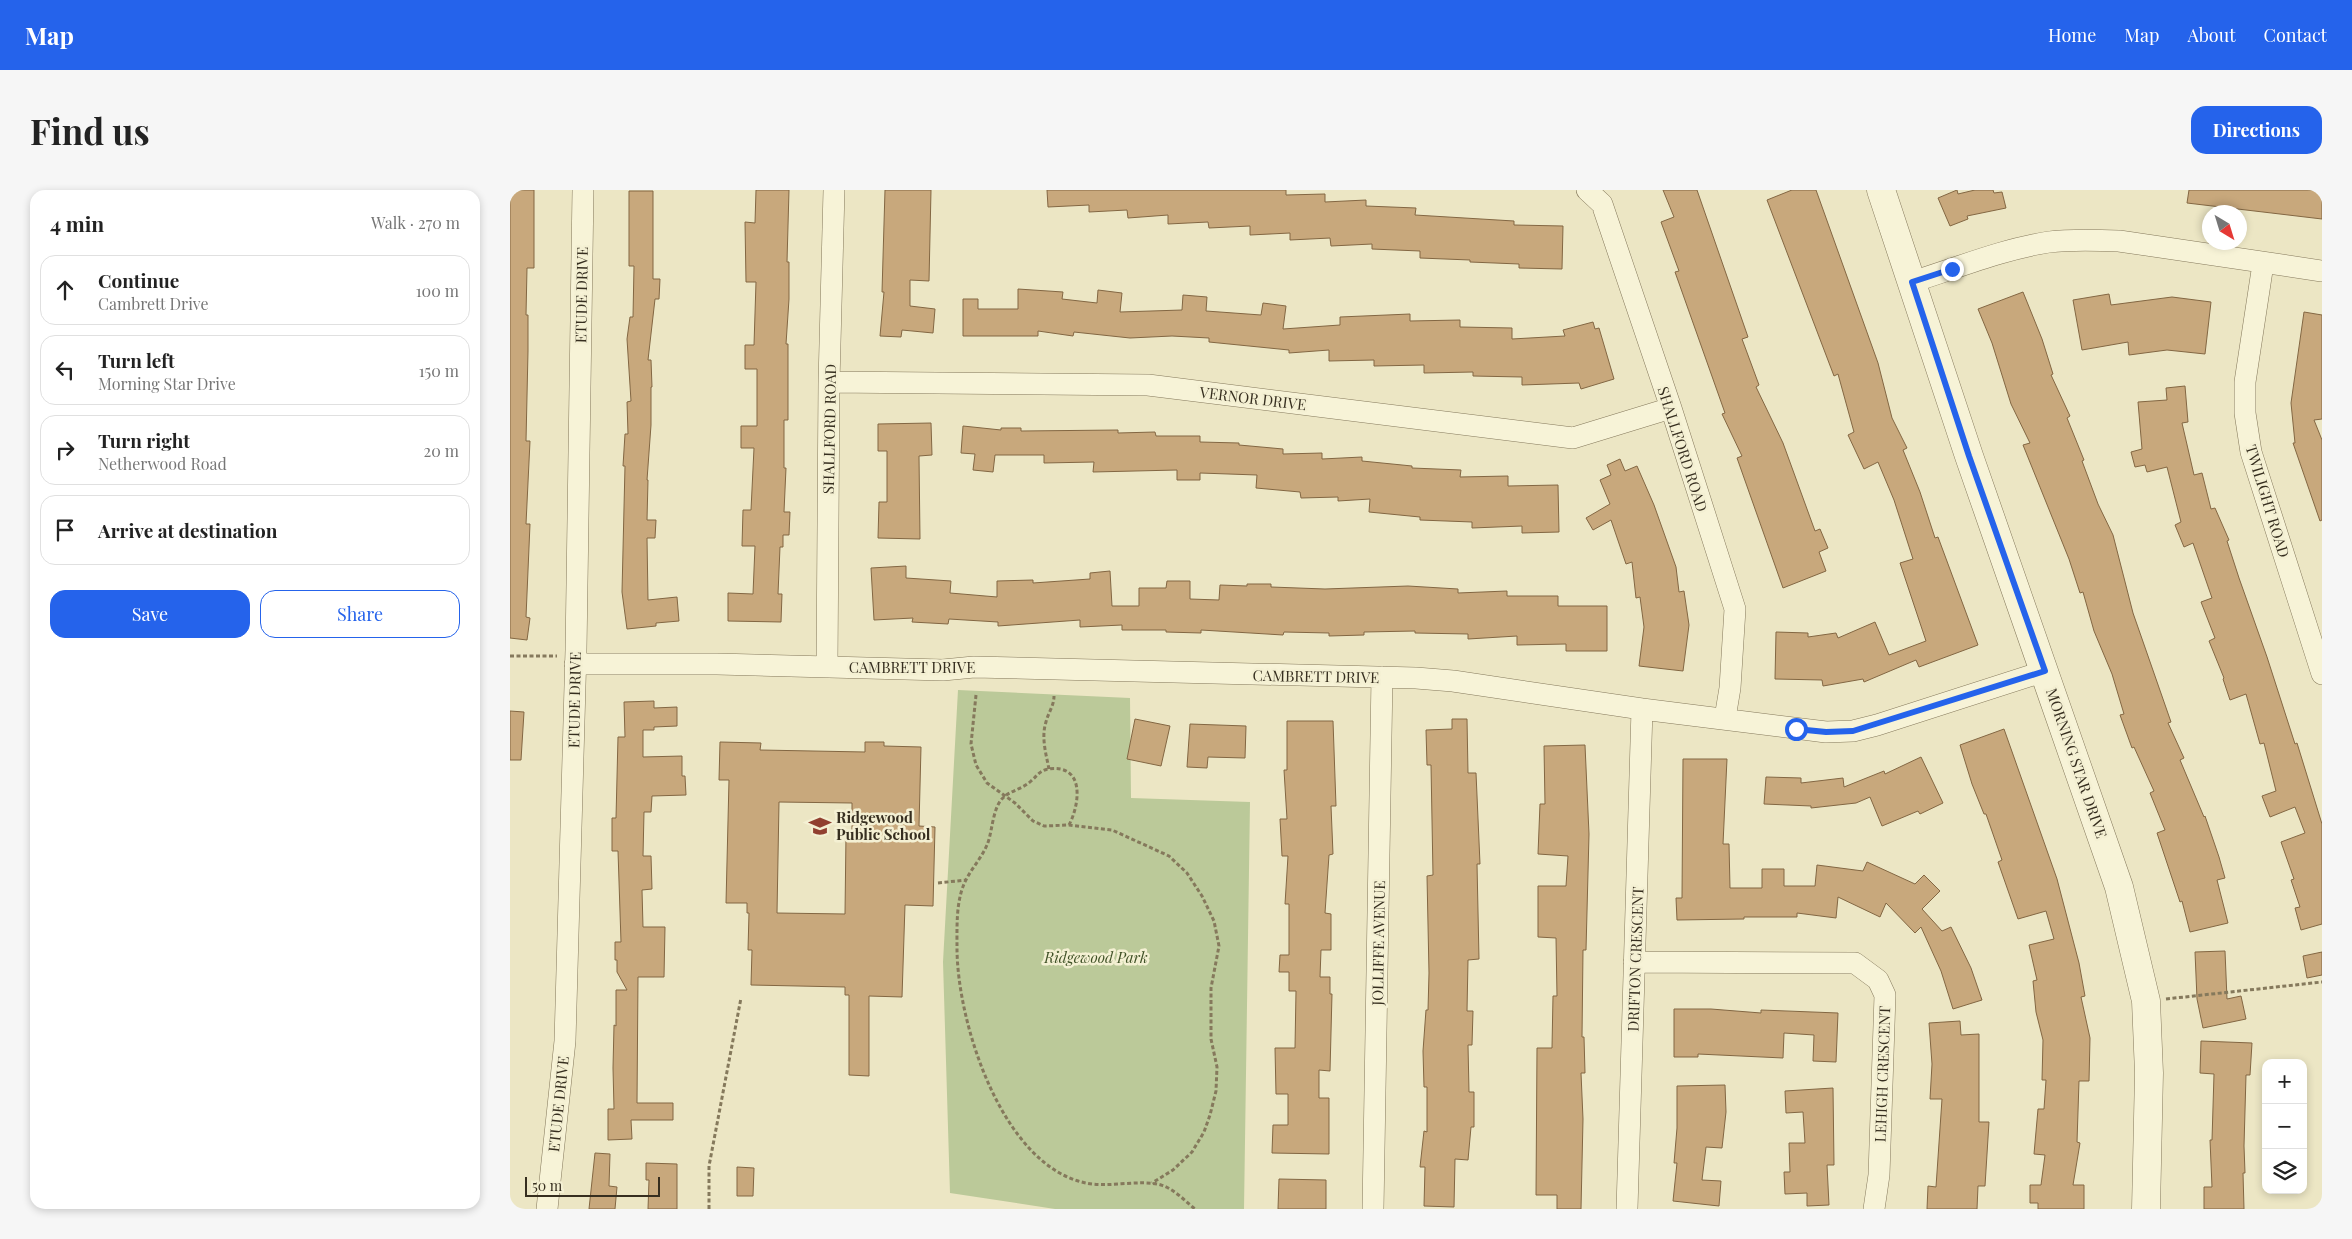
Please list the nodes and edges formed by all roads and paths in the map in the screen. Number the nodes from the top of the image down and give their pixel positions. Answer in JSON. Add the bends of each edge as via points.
{"nodes":[{"id":1,"x":583,"y":190,"type":"edge"},
{"id":2,"x":834,"y":190,"type":"edge"},
{"id":3,"x":1587,"y":190,"type":"edge"},
{"id":4,"x":1880,"y":190,"type":"edge"},
{"id":5,"x":2264,"y":264,"type":"junction"},
{"id":6,"x":2322,"y":271,"type":"edge"},
{"id":7,"x":1912,"y":282,"type":"junction"},
{"id":8,"x":829,"y":382,"type":"junction"},
{"id":9,"x":1671,"y":408,"type":"junction"},
{"id":10,"x":510,"y":656,"type":"edge"},
{"id":11,"x":570,"y":659,"type":"junction"},
{"id":12,"x":827,"y":667,"type":"junction"},
{"id":13,"x":2045,"y":671,"type":"junction"},
{"id":14,"x":2322,"y":674,"type":"edge"},
{"id":15,"x":1382,"y":677,"type":"junction"},
{"id":16,"x":976,"y":695,"type":"dead end"},
{"id":17,"x":1054,"y":696,"type":"dead end"},
{"id":18,"x":1642,"y":709,"type":"junction"},
{"id":19,"x":1725,"y":718,"type":"junction"},
{"id":20,"x":1049,"y":769,"type":"junction"},
{"id":21,"x":1004,"y":796,"type":"junction"},
{"id":22,"x":1069,"y":825,"type":"junction"},
{"id":23,"x":966,"y":880,"type":"junction"},
{"id":24,"x":938,"y":883,"type":"dead end"},
{"id":25,"x":1634,"y":962,"type":"junction"},
{"id":26,"x":2322,"y":982,"type":"edge"},
{"id":27,"x":741,"y":998,"type":"dead end"},
{"id":28,"x":2146,"y":1001,"type":"junction"},
{"id":29,"x":1152,"y":1183,"type":"junction"},
{"id":30,"x":547,"y":1209,"type":"edge"},
{"id":31,"x":709,"y":1209,"type":"edge"},
{"id":32,"x":1195,"y":1209,"type":"edge"},
{"id":33,"x":1373,"y":1209,"type":"edge"},
{"id":34,"x":1628,"y":1209,"type":"edge"},
{"id":35,"x":1874,"y":1209,"type":"edge"},
{"id":36,"x":2146,"y":1209,"type":"edge"}],
"edges":[{"from":1,"to":11,"type":"street","name":"ETUDE DRIVE"},
{"from":2,"to":8,"type":"street","name":"SHALLFORD ROAD"},
{"from":3,"to":9,"type":"street","name":"SHALLFORD ROAD","via":[[1602,204]]},
{"from":4,"to":7,"type":"street","name":"MORNING STAR DRIVE"},
{"from":5,"to":6,"type":"street"},
{"from":5,"to":7,"type":"street","via":[[2119,241],[2050,242]]},
{"from":5,"to":14,"type":"street","name":"TWILIGHT ROAD","via":[[2245,382],[2245,413],[2251,452]]},
{"from":7,"to":13,"type":"street","name":"MORNING STAR DRIVE"},
{"from":8,"to":9,"type":"street","name":"VERNOR DRIVE","via":[[1148,385],[1573,438]]},
{"from":8,"to":12,"type":"street","name":"SHALLFORD ROAD"},
{"from":9,"to":19,"type":"street","name":"SHALLFORD ROAD","via":[[1735,609]]},
{"from":10,"to":11,"type":"path"},
{"from":11,"to":12,"type":"street","name":"CAMBRETT DRIVE"},
{"from":11,"to":30,"type":"street","name":"ETUDE DRIVE","via":[[565,1041]]},
{"from":12,"to":15,"type":"street","name":"CAMBRETT DRIVE","via":[[943,670],[974,667]]},
{"from":13,"to":19,"type":"street","name":"CAMBRETT DRIVE","via":[[1853,731],[1818,731]]},
{"from":13,"to":28,"type":"street","name":"MORNING STAR DRIVE","via":[[2120,887]]},
{"from":15,"to":18,"type":"street","name":"CAMBRETT DRIVE","via":[[1453,681]]},
{"from":15,"to":33,"type":"street","name":"JOLLIFFE AVENUE"},
{"from":16,"to":21,"type":"path","via":[[971,744],[976,765],[987,783]]},
{"from":17,"to":20,"type":"path","via":[[1054,704],[1045,723],[1044,742]]},
{"from":18,"to":19,"type":"street","name":"CAMBRETT DRIVE"},
{"from":18,"to":25,"type":"street","name":"DRIFTON CRESCENT"},
{"from":20,"to":21,"type":"path"},
{"from":20,"to":22,"type":"path","via":[[1064,771],[1076,784],[1078,804]]},
{"from":21,"to":22,"type":"path","via":[[1032,821],[1044,826]]},
{"from":21,"to":23,"type":"path","via":[[998,805],[986,846]]},
{"from":22,"to":29,"type":"path","via":[[1112,830],[1169,856],[1187,873],[1214,921],[1219,946],[1211,988],[1216,1091],[1204,1132],[1192,1152],[1173,1170]]},
{"from":23,"to":24,"type":"path"},
{"from":23,"to":29,"type":"path","via":[[958,907],[960,992],[980,1064],[994,1096],[1027,1145],[1042,1162],[1062,1174],[1086,1183]]},
{"from":25,"to":34,"type":"street","name":"DRIFTON CRESCENT"},
{"from":25,"to":35,"type":"street","name":"LEHIGH CRESCENT","via":[[1855,963],[1878,980],[1885,995],[1879,1174]]},
{"from":26,"to":28,"type":"path"},
{"from":27,"to":31,"type":"path","via":[[709,1166]]},
{"from":28,"to":36,"type":"street","name":"MORNING STAR DRIVE","via":[[2150,1073]]},
{"from":29,"to":32,"type":"path","via":[[1174,1191]]}]}
